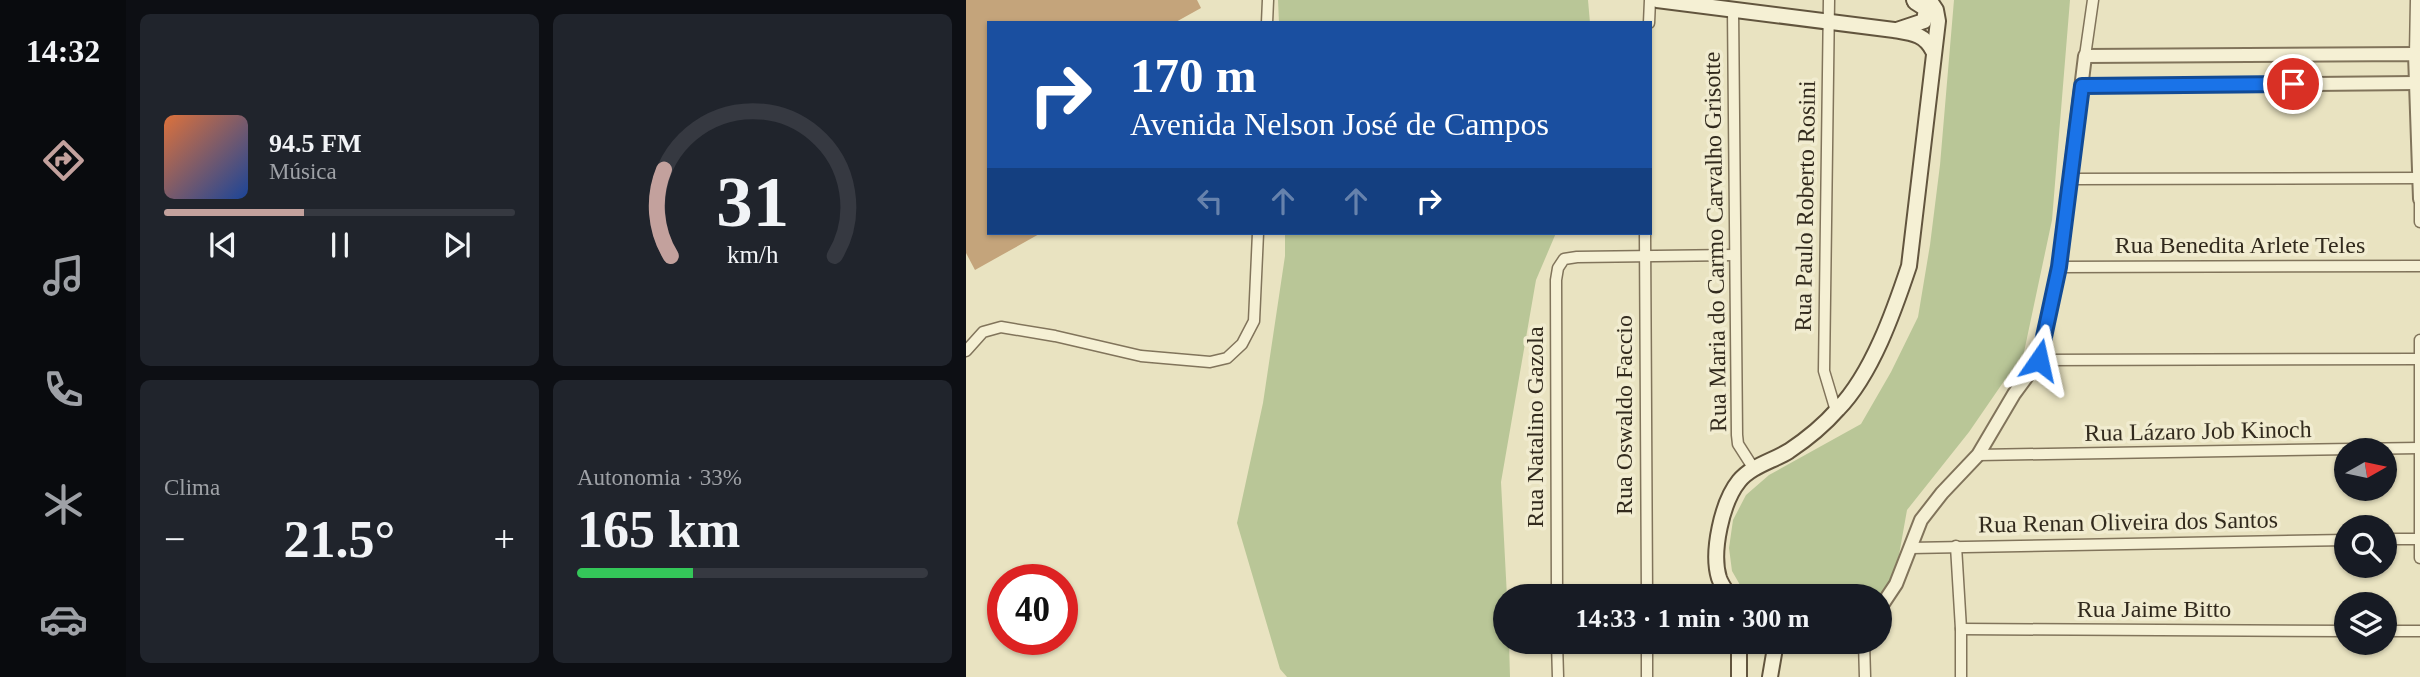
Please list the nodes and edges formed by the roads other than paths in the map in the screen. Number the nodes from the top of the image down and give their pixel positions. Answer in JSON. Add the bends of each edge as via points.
{"nodes":[{"id":1,"x":1268,"y":0,"type":"edge"},
{"id":2,"x":1650,"y":0,"type":"edge"},
{"id":3,"x":1657,"y":0,"type":"edge"},
{"id":4,"x":1829,"y":0,"type":"edge"},
{"id":5,"x":1913,"y":0,"type":"edge"},
{"id":6,"x":2093,"y":0,"type":"edge"},
{"id":7,"x":2416,"y":0,"type":"edge"},
{"id":8,"x":1734,"y":9,"type":"junction"},
{"id":9,"x":1267,"y":21,"type":"edge"},
{"id":10,"x":1649,"y":21,"type":"edge"},
{"id":11,"x":1828,"y":22,"type":"junction"},
{"id":12,"x":1896,"y":30,"type":"junction"},
{"id":13,"x":1933,"y":51,"type":"junction"},
{"id":14,"x":2415,"y":54,"type":"junction"},
{"id":15,"x":2085,"y":56,"type":"junction"},
{"id":16,"x":2416,"y":83,"type":"junction"},
{"id":17,"x":2082,"y":86,"type":"junction"},
{"id":18,"x":2419,"y":178,"type":"edge"},
{"id":19,"x":2071,"y":179,"type":"junction"},
{"id":20,"x":2420,"y":199,"type":"edge"},
{"id":21,"x":2420,"y":222,"type":"edge"},
{"id":22,"x":1258,"y":235,"type":"edge"},
{"id":23,"x":1645,"y":235,"type":"edge"},
{"id":24,"x":1644,"y":255,"type":"junction"},
{"id":25,"x":1734,"y":255,"type":"junction"},
{"id":26,"x":2420,"y":265,"type":"edge"},
{"id":27,"x":2059,"y":267,"type":"junction"},
{"id":28,"x":2420,"y":340,"type":"edge"},
{"id":29,"x":966,"y":351,"type":"edge"},
{"id":30,"x":2420,"y":359,"type":"edge"},
{"id":31,"x":2039,"y":360,"type":"junction"},
{"id":32,"x":1836,"y":411,"type":"junction"},
{"id":33,"x":2418,"y":448,"type":"edge"},
{"id":34,"x":1978,"y":455,"type":"junction"},
{"id":35,"x":1754,"y":469,"type":"junction"},
{"id":36,"x":2397,"y":539,"type":"edge"},
{"id":37,"x":2420,"y":539,"type":"edge"},
{"id":38,"x":2334,"y":540,"type":"edge"},
{"id":39,"x":1955,"y":546,"type":"junction"},
{"id":40,"x":1910,"y":548,"type":"junction"},
{"id":41,"x":2420,"y":558,"type":"edge"},
{"id":42,"x":1557,"y":584,"type":"edge"},
{"id":43,"x":1647,"y":584,"type":"edge"},
{"id":44,"x":1723,"y":584,"type":"edge"},
{"id":45,"x":1892,"y":589,"type":"edge"},
{"id":46,"x":1961,"y":629,"type":"junction"},
{"id":47,"x":2334,"y":631,"type":"edge"},
{"id":48,"x":2397,"y":631,"type":"edge"},
{"id":49,"x":2420,"y":631,"type":"edge"},
{"id":50,"x":1557,"y":654,"type":"edge"},
{"id":51,"x":1647,"y":654,"type":"edge"},
{"id":52,"x":1739,"y":654,"type":"edge"},
{"id":53,"x":1774,"y":654,"type":"edge"},
{"id":54,"x":1864,"y":654,"type":"edge"},
{"id":55,"x":1558,"y":677,"type":"edge"},
{"id":56,"x":1647,"y":677,"type":"edge"},
{"id":57,"x":1740,"y":677,"type":"edge"},
{"id":58,"x":1770,"y":677,"type":"edge"},
{"id":59,"x":1865,"y":677,"type":"edge"},
{"id":60,"x":1961,"y":677,"type":"edge"}],
"edges":[{"from":1,"to":9,"type":"street"},
{"from":2,"to":10,"type":"street"},
{"from":3,"to":8,"type":"main road"},
{"from":4,"to":11,"type":"street","name":"Rua Paulo Roberto Rosini"},
{"from":5,"to":12,"type":"main road","via":[[1926,9],[1926,18]]},
{"from":5,"to":13,"type":"main road","via":[[1932,4],[1936,10]]},
{"from":6,"to":15,"type":"street"},
{"from":7,"to":14,"type":"street"},
{"from":8,"to":11,"type":"main road"},
{"from":8,"to":25,"type":"street","name":"Rua Maria do Carmo Carvalho Grisotte"},
{"from":11,"to":12,"type":"main road"},
{"from":11,"to":32,"type":"street","name":"Rua Paulo Roberto Rosini","via":[[1824,371]]},
{"from":12,"to":13,"type":"main road","via":[[1921,36]]},
{"from":13,"to":32,"type":"main road","via":[[1909,266],[1879,344]]},
{"from":14,"to":15,"type":"street"},
{"from":14,"to":16,"type":"street"},
{"from":15,"to":17,"type":"street"},
{"from":16,"to":17,"type":"street"},
{"from":16,"to":18,"type":"street"},
{"from":17,"to":19,"type":"street"},
{"from":18,"to":19,"type":"street"},
{"from":18,"to":20,"type":"street"},
{"from":19,"to":27,"type":"street"},
{"from":20,"to":21,"type":"street"},
{"from":22,"to":29,"type":"street","via":[[1254,321],[1242,344],[1227,358],[1210,362],[1141,356],[1001,327],[983,332]]},
{"from":23,"to":24,"type":"street","name":"Rua Oswaldo Faccio"},
{"from":24,"to":25,"type":"street"},
{"from":24,"to":42,"type":"street","name":"Rua Natalino Gazola","via":[[1564,259],[1558,268]]},
{"from":24,"to":43,"type":"street","name":"Rua Oswaldo Faccio"},
{"from":25,"to":35,"type":"street","name":"Rua Maria do Carmo Carvalho Grisotte","via":[[1737,435]]},
{"from":26,"to":27,"type":"street","name":"Rua Benedita Arlete Teles"},
{"from":27,"to":31,"type":"street"},
{"from":28,"to":30,"type":"street"},
{"from":30,"to":31,"type":"street"},
{"from":30,"to":33,"type":"street"},
{"from":31,"to":34,"type":"street"},
{"from":32,"to":35,"type":"main road","via":[[1803,441]]},
{"from":33,"to":34,"type":"street","name":"Rua Lázaro Job Kinoch"},
{"from":33,"to":37,"type":"street"},
{"from":34,"to":40,"type":"street","via":[[1921,520]]},
{"from":35,"to":44,"type":"main road","via":[[1740,480],[1726,502],[1719,528]]},
{"from":36,"to":37,"type":"street"},
{"from":37,"to":41,"type":"street"},
{"from":38,"to":39,"type":"street","name":"Rua Renan Oliveira dos Santos"},
{"from":39,"to":40,"type":"street","name":"Rua Renan Oliveira dos Santos"},
{"from":39,"to":46,"type":"street"},
{"from":40,"to":45,"type":"street"},
{"from":46,"to":47,"type":"street","name":"Rua Jaime Bitto"},
{"from":46,"to":60,"type":"street"},
{"from":48,"to":49,"type":"street"},
{"from":50,"to":55,"type":"street"},
{"from":51,"to":56,"type":"street"},
{"from":52,"to":57,"type":"main road"},
{"from":53,"to":58,"type":"main road"},
{"from":54,"to":59,"type":"street"}]}
